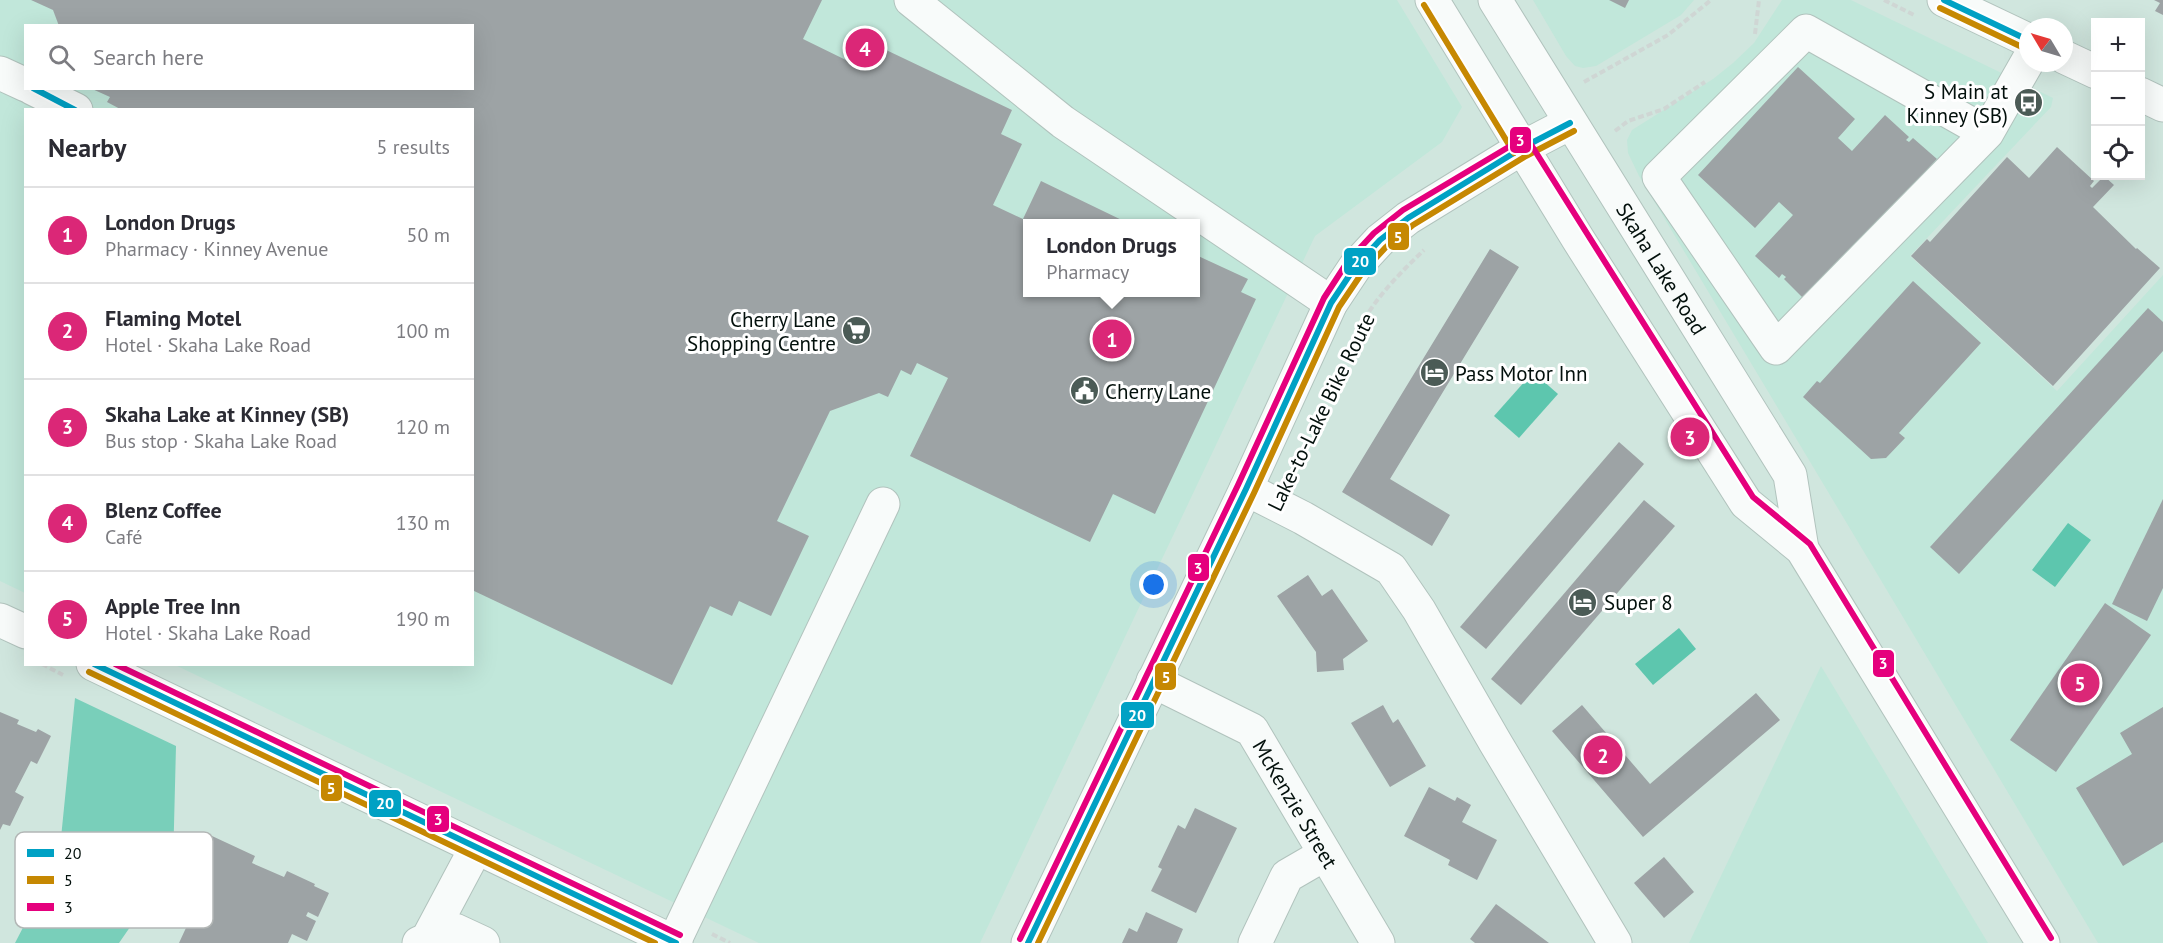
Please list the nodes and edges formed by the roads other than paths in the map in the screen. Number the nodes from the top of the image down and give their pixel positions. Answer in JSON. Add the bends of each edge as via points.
{"nodes":[{"id":1,"x":911,"y":0,"type":"edge"},
{"id":2,"x":1432,"y":0,"type":"edge"},
{"id":3,"x":1495,"y":0,"type":"edge"},
{"id":4,"x":1944,"y":0,"type":"edge"},
{"id":5,"x":2019,"y":36,"type":"edge"},
{"id":6,"x":2073,"y":61,"type":"edge"},
{"id":7,"x":2091,"y":70,"type":"edge"},
{"id":8,"x":2022,"y":72,"type":"edge"},
{"id":9,"x":0,"y":73,"type":"edge"},
{"id":10,"x":24,"y":84,"type":"edge"},
{"id":11,"x":36,"y":90,"type":"edge"},
{"id":12,"x":2145,"y":96,"type":"edge"},
{"id":13,"x":2163,"y":105,"type":"edge"},
{"id":14,"x":72,"y":108,"type":"edge"},
{"id":15,"x":1570,"y":123,"type":"junction"},
{"id":16,"x":1987,"y":133,"type":"junction"},
{"id":17,"x":1522,"y":147,"type":"junction"},
{"id":18,"x":1331,"y":303,"type":"junction"},
{"id":19,"x":1246,"y":489,"type":"junction"},
{"id":20,"x":883,"y":504,"type":"dead end"},
{"id":21,"x":1802,"y":549,"type":"junction"},
{"id":22,"x":0,"y":620,"type":"edge"},
{"id":23,"x":24,"y":631,"type":"edge"},
{"id":24,"x":97,"y":666,"type":"edge"},
{"id":25,"x":1153,"y":681,"type":"junction"},
{"id":26,"x":476,"y":848,"type":"junction"},
{"id":27,"x":1325,"y":854,"type":"junction"},
{"id":28,"x":423,"y":942,"type":"edge"},
{"id":29,"x":483,"y":943,"type":"edge"},
{"id":30,"x":675,"y":943,"type":"edge"},
{"id":31,"x":1028,"y":943,"type":"edge"},
{"id":32,"x":1255,"y":943,"type":"edge"},
{"id":33,"x":1378,"y":943,"type":"edge"},
{"id":34,"x":1615,"y":943,"type":"edge"},
{"id":35,"x":2043,"y":943,"type":"edge"}],
"edges":[{"from":1,"to":18,"type":"street","via":[[1063,122]]},
{"from":2,"to":17,"type":"street","name":"Skaha Lake Road"},
{"from":3,"to":15,"type":"street","name":"Skaha Lake Road"},
{"from":4,"to":5,"type":"street"},
{"from":6,"to":7,"type":"street"},
{"from":8,"to":16,"type":"street"},
{"from":9,"to":10,"type":"street"},
{"from":11,"to":14,"type":"street"},
{"from":12,"to":13,"type":"street"},
{"from":15,"to":17,"type":"street"},
{"from":15,"to":21,"type":"street","name":"Skaha Lake Road","via":[[1790,475]]},
{"from":16,"to":16,"type":"street","via":[[1776,348],[1659,177],[1806,31]]},
{"from":17,"to":18,"type":"street","via":[[1408,218],[1380,240],[1355,267]]},
{"from":17,"to":21,"type":"street","name":"Skaha Lake Road","via":[[1746,503]]},
{"from":18,"to":19,"type":"street"},
{"from":19,"to":25,"type":"street"},
{"from":19,"to":34,"type":"street","via":[[1391,568]]},
{"from":20,"to":30,"type":"street"},
{"from":21,"to":35,"type":"street","name":"Skaha Lake Road"},
{"from":22,"to":23,"type":"street"},
{"from":24,"to":26,"type":"street"},
{"from":25,"to":27,"type":"street","name":"McKenzie Street","via":[[1252,730]]},
{"from":25,"to":31,"type":"street"},
{"from":26,"to":28,"type":"street"},
{"from":26,"to":30,"type":"street"},
{"from":27,"to":32,"type":"street","via":[[1287,876]]},
{"from":27,"to":33,"type":"street","name":"McKenzie Street"},
{"from":28,"to":29,"type":"street","via":[[455,930]]}]}
